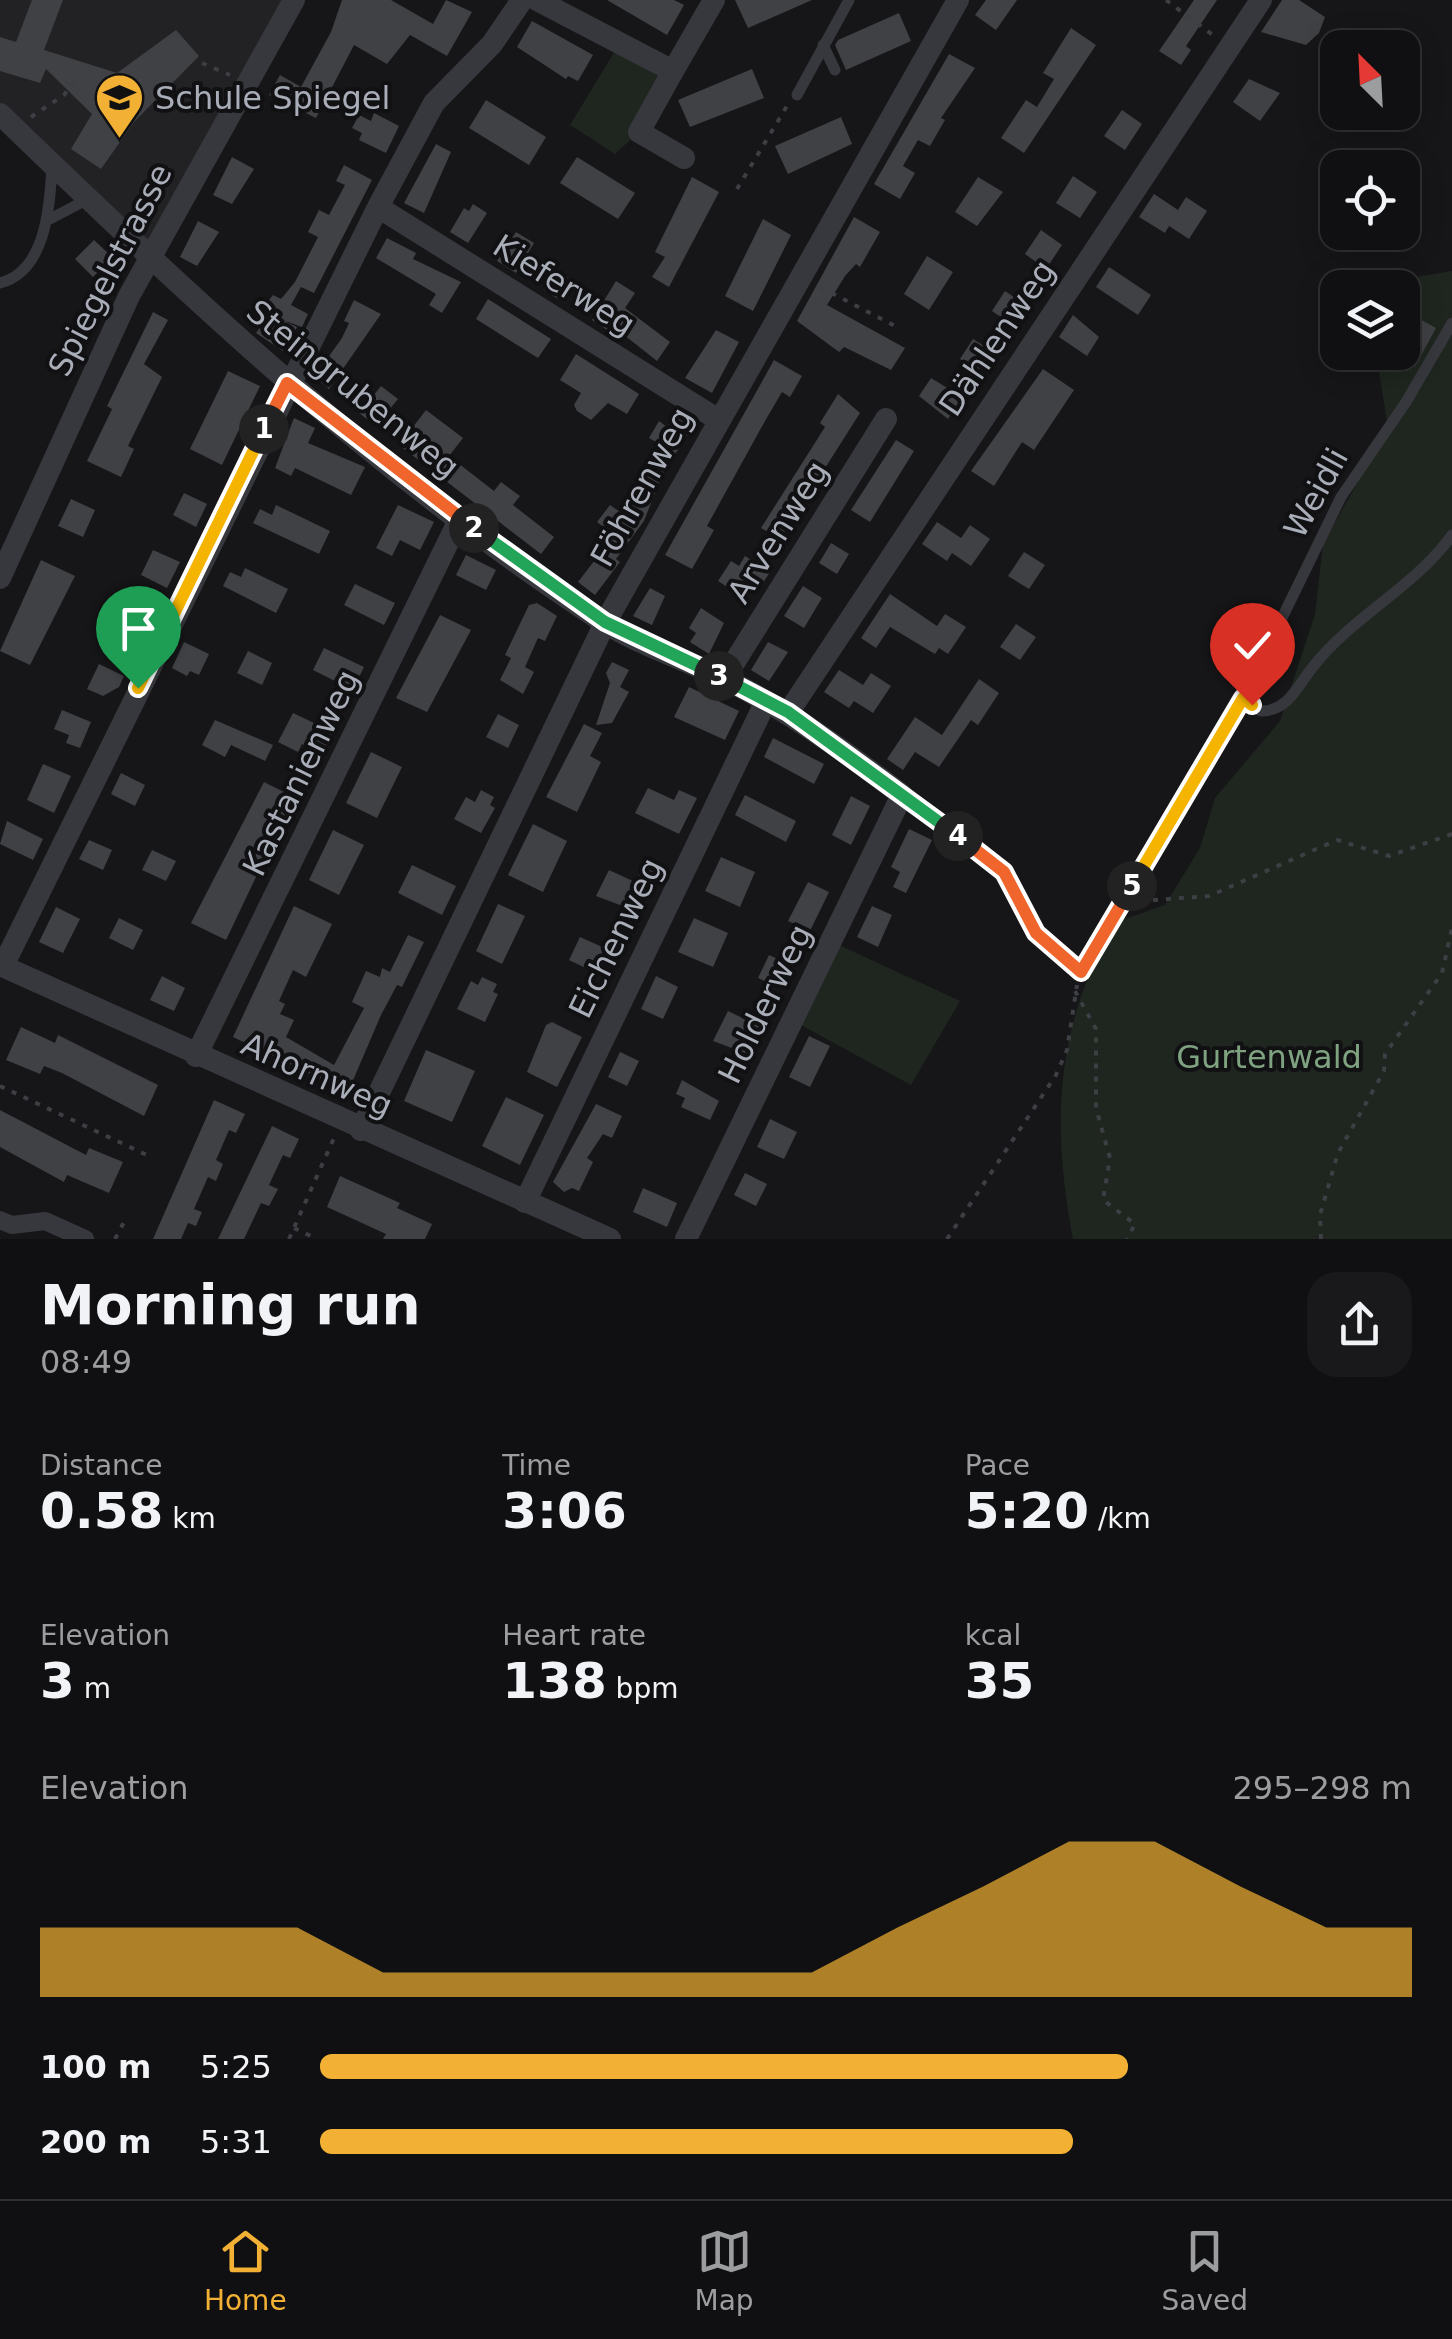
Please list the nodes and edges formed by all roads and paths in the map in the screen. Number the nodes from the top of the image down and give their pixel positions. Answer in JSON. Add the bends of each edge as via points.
{"nodes":[{"id":1,"x":294,"y":0,"type":"edge"},
{"id":2,"x":522,"y":0,"type":"edge"},
{"id":3,"x":538,"y":0,"type":"edge"},
{"id":4,"x":714,"y":0,"type":"edge"},
{"id":5,"x":849,"y":0,"type":"edge"},
{"id":6,"x":958,"y":0,"type":"edge"},
{"id":7,"x":1166,"y":0,"type":"edge"},
{"id":8,"x":1261,"y":0,"type":"edge"},
{"id":9,"x":1210,"y":33,"type":"dead end"},
{"id":10,"x":823,"y":44,"type":"junction"},
{"id":11,"x":202,"y":62,"type":"dead end"},
{"id":12,"x":835,"y":70,"type":"dead end"},
{"id":13,"x":672,"y":71,"type":"junction"},
{"id":14,"x":78,"y":76,"type":"dead end"},
{"id":15,"x":246,"y":83,"type":"junction"},
{"id":16,"x":797,"y":94,"type":"joint"},
{"id":17,"x":7,"y":121,"type":"edge"},
{"id":18,"x":684,"y":158,"type":"dead end"},
{"id":19,"x":52,"y":165,"type":"junction"},
{"id":20,"x":737,"y":189,"type":"dead end"},
{"id":21,"x":88,"y":200,"type":"junction"},
{"id":22,"x":378,"y":207,"type":"junction"},
{"id":23,"x":50,"y":219,"type":"junction"},
{"id":24,"x":148,"y":259,"type":"junction"},
{"id":25,"x":799,"y":274,"type":"junction"},
{"id":26,"x":0,"y":282,"type":"edge"},
{"id":27,"x":1452,"y":323,"type":"edge"},
{"id":28,"x":898,"y":328,"type":"dead end"},
{"id":29,"x":287,"y":383,"type":"junction"},
{"id":30,"x":716,"y":419,"type":"junction"},
{"id":31,"x":886,"y":419,"type":"dead end"},
{"id":32,"x":460,"y":518,"type":"junction"},
{"id":33,"x":1452,"y":535,"type":"edge"},
{"id":34,"x":0,"y":578,"type":"edge"},
{"id":35,"x":605,"y":622,"type":"junction"},
{"id":36,"x":724,"y":679,"type":"junction"},
{"id":37,"x":1243,"y":698,"type":"junction"},
{"id":38,"x":766,"y":701,"type":"junction"},
{"id":39,"x":788,"y":712,"type":"junction"},
{"id":40,"x":902,"y":796,"type":"junction"},
{"id":41,"x":1452,"y":834,"type":"edge"},
{"id":42,"x":1126,"y":896,"type":"junction"},
{"id":43,"x":1452,"y":928,"type":"edge"},
{"id":44,"x":1,"y":965,"type":"edge"},
{"id":45,"x":1081,"y":972,"type":"joint"},
{"id":46,"x":196,"y":1056,"type":"junction"},
{"id":47,"x":0,"y":1086,"type":"edge"},
{"id":48,"x":361,"y":1130,"type":"junction"},
{"id":49,"x":336,"y":1135,"type":"dead end"},
{"id":50,"x":149,"y":1156,"type":"dead end"},
{"id":51,"x":524,"y":1202,"type":"junction"},
{"id":52,"x":0,"y":1220,"type":"edge"},
{"id":53,"x":124,"y":1222,"type":"dead end"},
{"id":54,"x":294,"y":1228,"type":"junction"},
{"id":55,"x":85,"y":1239,"type":"edge"},
{"id":56,"x":115,"y":1239,"type":"edge"},
{"id":57,"x":289,"y":1239,"type":"edge"},
{"id":58,"x":318,"y":1239,"type":"edge"},
{"id":59,"x":610,"y":1239,"type":"edge"},
{"id":60,"x":686,"y":1239,"type":"edge"},
{"id":61,"x":947,"y":1239,"type":"edge"},
{"id":62,"x":1128,"y":1239,"type":"edge"},
{"id":63,"x":1321,"y":1239,"type":"edge"}],
"edges":[{"from":1,"to":15,"type":"street","name":"Spiegelstrasse"},
{"from":2,"to":22,"type":"street","via":[[492,44],[434,103]]},
{"from":3,"to":13,"type":"street"},
{"from":4,"to":13,"type":"street"},
{"from":5,"to":10,"type":"lane"},
{"from":6,"to":25,"type":"street","name":"Föhrenweg"},
{"from":7,"to":9,"type":"path"},
{"from":8,"to":39,"type":"street","name":"Dählenweg"},
{"from":10,"to":12,"type":"lane"},
{"from":10,"to":16,"type":"lane"},
{"from":11,"to":15,"type":"path"},
{"from":13,"to":18,"type":"street","via":[[640,132]]},
{"from":14,"to":17,"type":"path","via":[[64,95]]},
{"from":15,"to":24,"type":"street","name":"Spiegelstrasse"},
{"from":16,"to":20,"type":"path"},
{"from":17,"to":19,"type":"street","name":"Steingrubenweg"},
{"from":19,"to":21,"type":"street","name":"Steingrubenweg"},
{"from":19,"to":23,"type":"lane"},
{"from":21,"to":23,"type":"lane"},
{"from":21,"to":24,"type":"street","name":"Steingrubenweg"},
{"from":22,"to":29,"type":"street"},
{"from":22,"to":30,"type":"street","name":"Kieferweg"},
{"from":23,"to":26,"type":"lane","via":[[19,273]]},
{"from":24,"to":29,"type":"street","name":"Steingrubenweg"},
{"from":24,"to":34,"type":"street","name":"Spiegelstrasse"},
{"from":25,"to":28,"type":"path"},
{"from":25,"to":30,"type":"street","name":"Föhrenweg"},
{"from":27,"to":37,"type":"lane","name":"Weidli","via":[[1340,497]]},
{"from":29,"to":32,"type":"street","name":"Steingrubenweg"},
{"from":29,"to":44,"type":"street"},
{"from":30,"to":35,"type":"street","name":"Föhrenweg"},
{"from":31,"to":36,"type":"street","name":"Arvenweg"},
{"from":32,"to":35,"type":"street","name":"Steingrubenweg"},
{"from":32,"to":46,"type":"street","name":"Kastanienweg"},
{"from":33,"to":37,"type":"lane","via":[[1323,654],[1283,706],[1261,711]]},
{"from":35,"to":36,"type":"street","name":"Steingrubenweg"},
{"from":35,"to":48,"type":"street","name":"Föhrenweg"},
{"from":36,"to":38,"type":"street","name":"Steingrubenweg"},
{"from":37,"to":42,"type":"lane","name":"Weidli"},
{"from":38,"to":39,"type":"street","name":"Steingrubenweg"},
{"from":38,"to":51,"type":"street","name":"Eichenweg"},
{"from":39,"to":40,"type":"street","name":"Steingrubenweg"},
{"from":40,"to":45,"type":"path","via":[[990,858],[1014,883],[1036,933]]},
{"from":40,"to":60,"type":"street","name":"Holderweg"},
{"from":41,"to":42,"type":"path","via":[[1389,856],[1337,840],[1209,896]]},
{"from":42,"to":45,"type":"lane","name":"Weidli"},
{"from":43,"to":63,"type":"path","via":[[1442,973],[1385,1054],[1384,1071],[1338,1153],[1320,1216]]},
{"from":44,"to":46,"type":"street","name":"Ahornweg"},
{"from":46,"to":48,"type":"street","name":"Ahornweg"},
{"from":47,"to":50,"type":"path"},
{"from":48,"to":51,"type":"street","name":"Ahornweg"},
{"from":49,"to":54,"type":"path"},
{"from":51,"to":59,"type":"street","name":"Ahornweg"},
{"from":52,"to":55,"type":"street","via":[[45,1222]]},
{"from":53,"to":56,"type":"path"},
{"from":54,"to":57,"type":"path"},
{"from":54,"to":58,"type":"path"},
{"from":61,"to":62,"type":"path","via":[[1056,1074],[1067,1050],[1075,991],[1096,1029],[1096,1108],[1110,1158],[1104,1200],[1135,1224]]}]}
